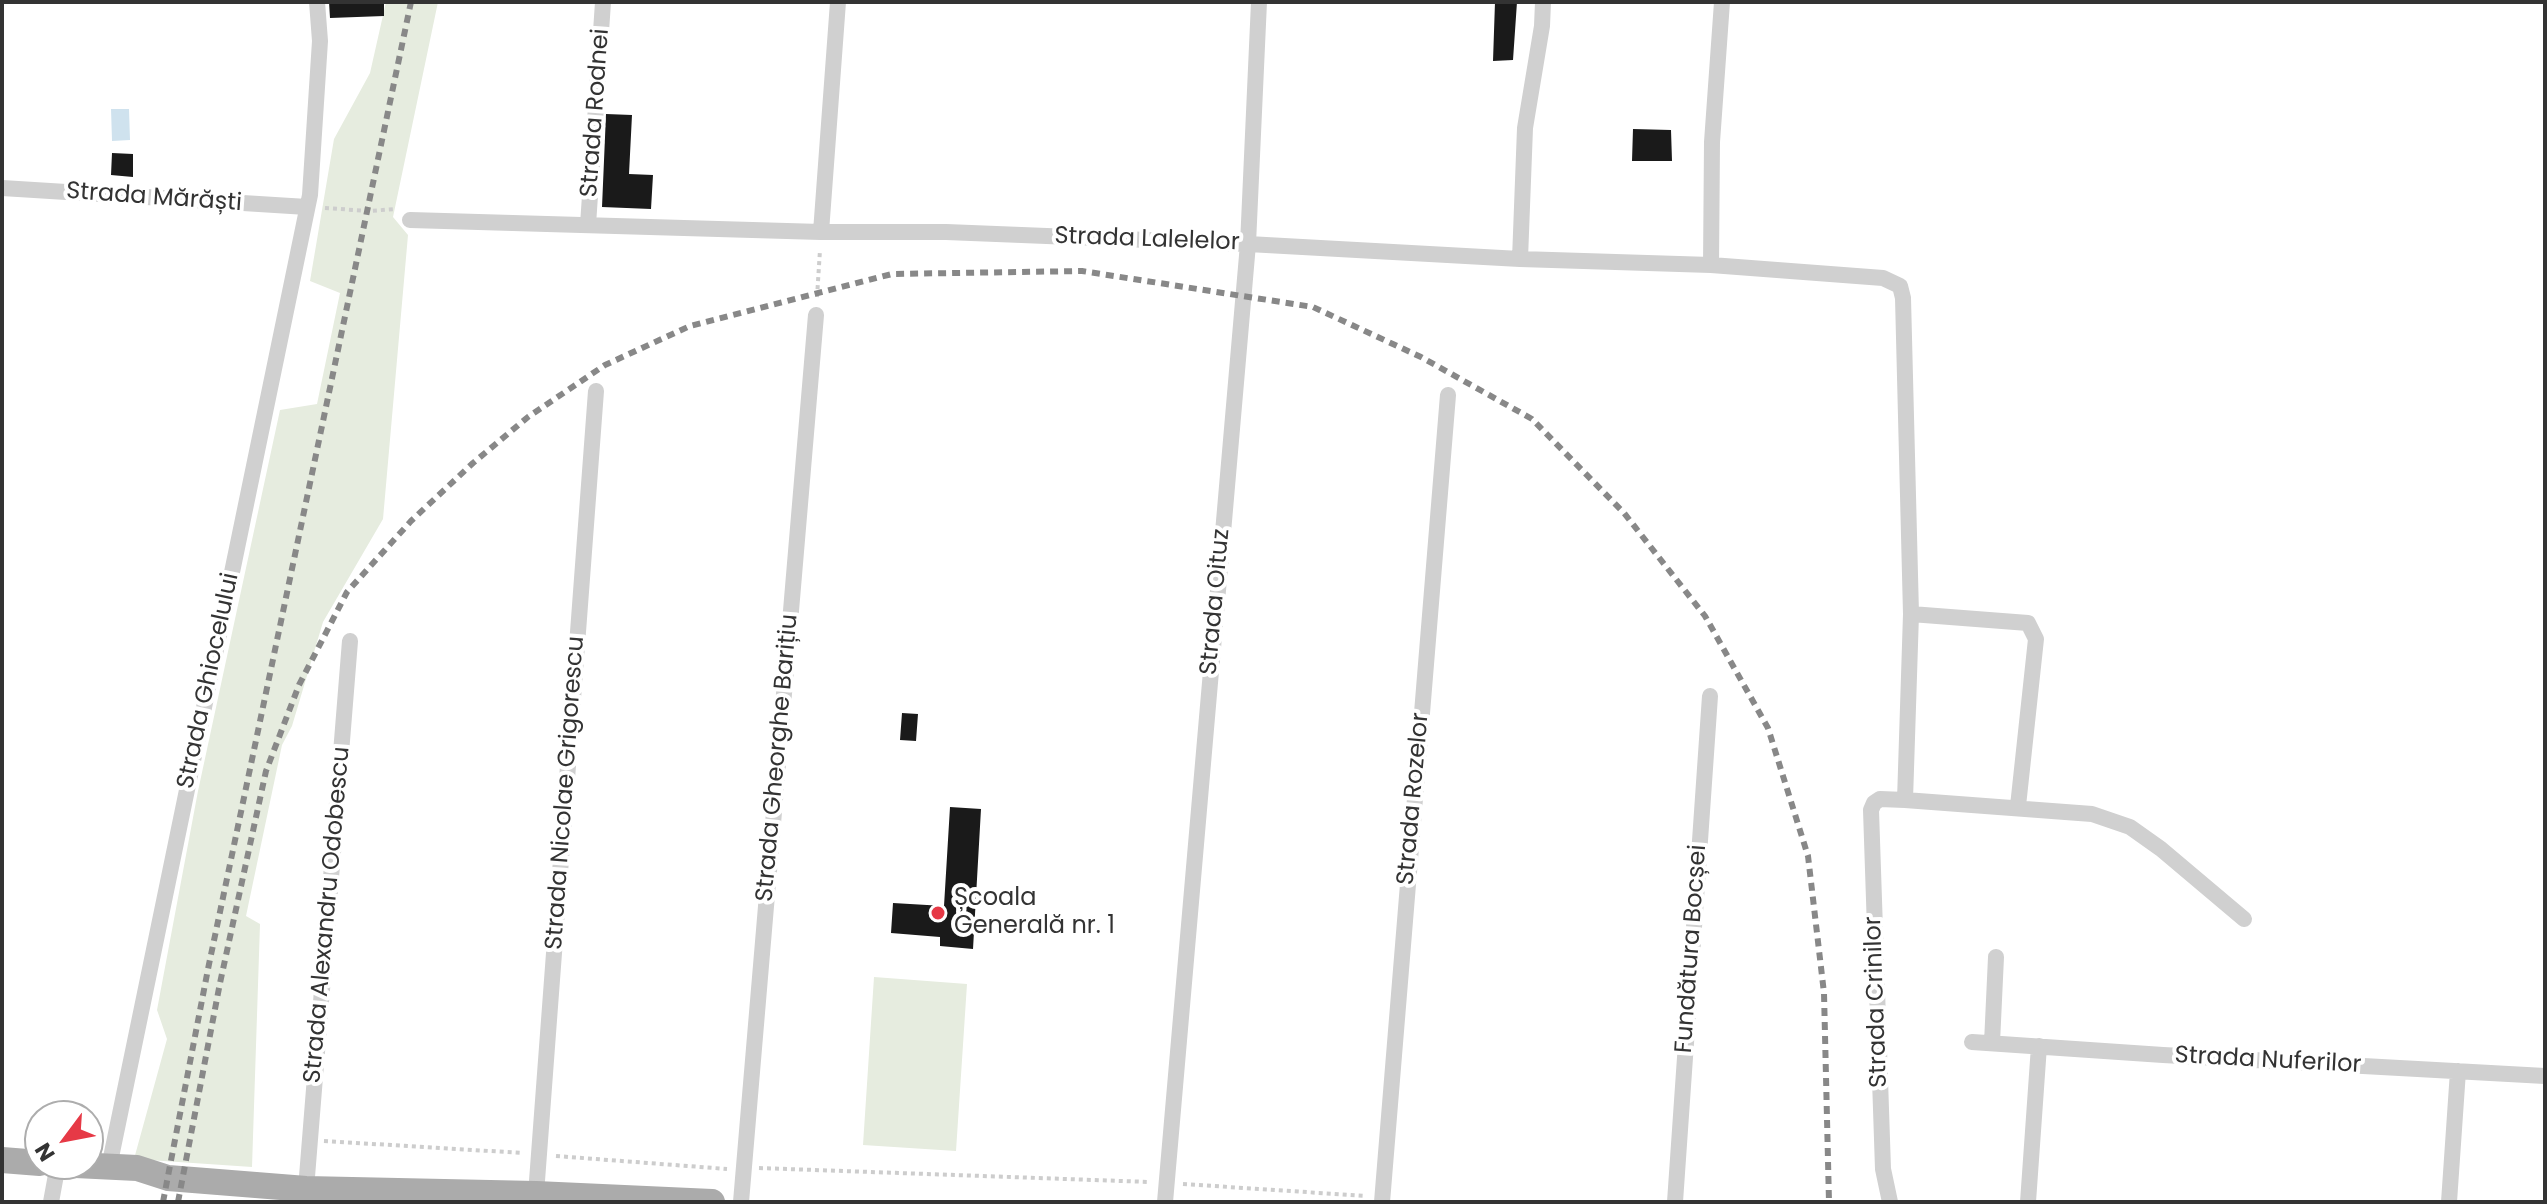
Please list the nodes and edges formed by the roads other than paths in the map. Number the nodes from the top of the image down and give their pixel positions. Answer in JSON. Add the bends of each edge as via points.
{"nodes":[{"id":1,"x":317,"y":2,"type":"edge"},
{"id":2,"x":603,"y":2,"type":"edge"},
{"id":3,"x":838,"y":2,"type":"edge"},
{"id":4,"x":1259,"y":2,"type":"edge"},
{"id":5,"x":1543,"y":2,"type":"edge"},
{"id":6,"x":1722,"y":2,"type":"edge"},
{"id":7,"x":2,"y":188,"type":"edge"},
{"id":8,"x":308,"y":201,"type":"junction"},
{"id":9,"x":410,"y":220,"type":"road end"},
{"id":10,"x":588,"y":225,"type":"junction"},
{"id":11,"x":821,"y":232,"type":"junction"},
{"id":12,"x":1248,"y":244,"type":"junction"},
{"id":13,"x":1520,"y":259,"type":"junction"},
{"id":14,"x":1711,"y":265,"type":"junction"},
{"id":15,"x":816,"y":315,"type":"road end"},
{"id":16,"x":596,"y":391,"type":"dead end"},
{"id":17,"x":1448,"y":395,"type":"dead end"},
{"id":18,"x":1911,"y":614,"type":"junction"},
{"id":19,"x":350,"y":641,"type":"dead end"},
{"id":20,"x":1710,"y":696,"type":"dead end"},
{"id":21,"x":1905,"y":800,"type":"junction"},
{"id":22,"x":2018,"y":806,"type":"junction"},
{"id":23,"x":2244,"y":919,"type":"dead end"},
{"id":24,"x":1996,"y":957,"type":"dead end"},
{"id":25,"x":1972,"y":1042,"type":"dead end"},
{"id":26,"x":1992,"y":1043,"type":"junction"},
{"id":27,"x":2039,"y":1046,"type":"junction"},
{"id":28,"x":2458,"y":1071,"type":"junction"},
{"id":29,"x":2545,"y":1076,"type":"edge"},
{"id":30,"x":2,"y":1160,"type":"edge"},
{"id":31,"x":24,"y":1162,"type":"edge"},
{"id":32,"x":104,"y":1167,"type":"edge"},
{"id":33,"x":109,"y":1167,"type":"junction"},
{"id":34,"x":54,"y":1180,"type":"edge"},
{"id":35,"x":306,"y":1189,"type":"junction"},
{"id":36,"x":257,"y":1194,"type":"edge"},
{"id":37,"x":536,"y":1194,"type":"junction"},
{"id":38,"x":1382,"y":1200,"type":"edge"},
{"id":39,"x":51,"y":1202,"type":"edge"},
{"id":40,"x":712,"y":1202,"type":"edge"},
{"id":41,"x":741,"y":1202,"type":"edge"},
{"id":42,"x":1165,"y":1202,"type":"edge"},
{"id":43,"x":1675,"y":1202,"type":"edge"},
{"id":44,"x":1890,"y":1202,"type":"edge"},
{"id":45,"x":2028,"y":1202,"type":"edge"},
{"id":46,"x":2449,"y":1202,"type":"edge"}],
"edges":[{"from":1,"to":8,"type":"street","name":"Strada Ghiocelului","via":[[320,41]]},
{"from":2,"to":10,"type":"street","name":"Strada Rodnei"},
{"from":3,"to":11,"type":"street"},
{"from":4,"to":12,"type":"street","name":"Strada Oituz"},
{"from":5,"to":13,"type":"street","via":[[1525,128]]},
{"from":6,"to":14,"type":"street","via":[[1712,142]]},
{"from":7,"to":8,"type":"street","name":"Strada Mărăști"},
{"from":8,"to":33,"type":"street","name":"Strada Ghiocelului"},
{"from":9,"to":10,"type":"street","name":"Strada Lalelelor"},
{"from":10,"to":11,"type":"street","name":"Strada Lalelelor"},
{"from":11,"to":12,"type":"street","name":"Strada Lalelelor"},
{"from":12,"to":13,"type":"street","name":"Strada Lalelelor"},
{"from":12,"to":42,"type":"street","name":"Strada Oituz"},
{"from":13,"to":14,"type":"street","name":"Strada Lalelelor"},
{"from":14,"to":18,"type":"street","name":"Strada Lalelelor","via":[[1883,278],[1900,286]]},
{"from":15,"to":41,"type":"street","name":"Strada Gheorghe Barițiu"},
{"from":16,"to":37,"type":"street","name":"Strada Nicolae Grigorescu"},
{"from":17,"to":38,"type":"street","name":"Strada Rozelor"},
{"from":18,"to":21,"type":"street"},
{"from":18,"to":22,"type":"street","via":[[2028,623],[2036,639]]},
{"from":19,"to":35,"type":"street","name":"Strada Alexandru Odobescu"},
{"from":20,"to":43,"type":"street","name":"Fundătura Bocșei"},
{"from":21,"to":22,"type":"street"},
{"from":21,"to":44,"type":"street","name":"Strada Crinilor","via":[[1880,799],[1871,810],[1883,1169]]},
{"from":22,"to":23,"type":"street","via":[[2092,814],[2130,827]]},
{"from":24,"to":26,"type":"street"},
{"from":25,"to":26,"type":"street","name":"Strada Nuferilor"},
{"from":26,"to":27,"type":"street","name":"Strada Nuferilor"},
{"from":27,"to":28,"type":"street","name":"Strada Nuferilor"},
{"from":27,"to":45,"type":"street"},
{"from":28,"to":29,"type":"street","name":"Strada Nuferilor"},
{"from":28,"to":46,"type":"street"},
{"from":30,"to":31,"type":"main road"},
{"from":32,"to":33,"type":"main road"},
{"from":33,"to":36,"type":"main road","via":[[137,1168]]},
{"from":34,"to":39,"type":"street"},
{"from":35,"to":36,"type":"main road"},
{"from":35,"to":37,"type":"main road"},
{"from":37,"to":40,"type":"main road"}]}
